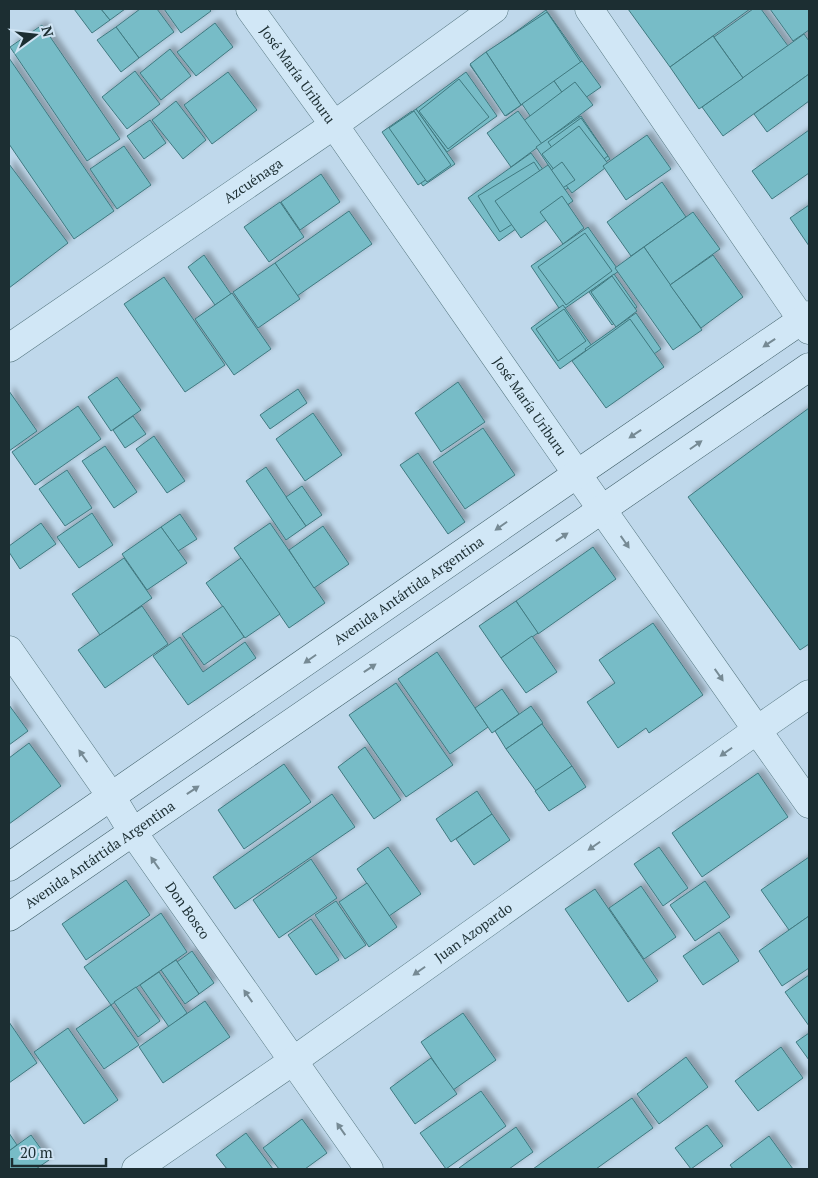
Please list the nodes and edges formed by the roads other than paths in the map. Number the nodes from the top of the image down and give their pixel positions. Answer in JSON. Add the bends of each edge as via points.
{"nodes":[{"id":1,"x":250,"y":9,"type":"edge"},
{"id":2,"x":494,"y":9,"type":"edge"},
{"id":3,"x":589,"y":9,"type":"edge"},
{"id":4,"x":334,"y":125,"type":"junction"},
{"id":5,"x":807,"y":322,"type":"edge"},
{"id":6,"x":9,"y":348,"type":"edge"},
{"id":7,"x":809,"y":367,"type":"edge"},
{"id":8,"x":577,"y":474,"type":"junction"},
{"id":9,"x":603,"y":509,"type":"junction"},
{"id":10,"x":9,"y":650,"type":"edge"},
{"id":11,"x":809,"y":694,"type":"edge"},
{"id":12,"x":757,"y":730,"type":"junction"},
{"id":13,"x":110,"y":796,"type":"junction"},
{"id":14,"x":809,"y":804,"type":"edge"},
{"id":15,"x":132,"y":832,"type":"junction"},
{"id":16,"x":9,"y":867,"type":"edge"},
{"id":17,"x":9,"y":917,"type":"edge"},
{"id":18,"x":292,"y":1061,"type":"junction"},
{"id":19,"x":136,"y":1169,"type":"edge"},
{"id":20,"x":369,"y":1169,"type":"edge"}],
"edges":[{"from":1,"to":4,"type":"street","name":"José María Uriburu"},
{"from":2,"to":4,"type":"street","name":"Azcuénaga"},
{"from":3,"to":5,"type":"street"},
{"from":4,"to":6,"type":"street","name":"Azcuénaga"},
{"from":4,"to":8,"type":"street","name":"José María Uriburu"},
{"from":5,"to":8,"type":"street","name":"Avenida Antártida Argentina","one_way":true},
{"from":9,"to":7,"type":"street","name":"Avenida Antártida Argentina","one_way":true},
{"from":8,"to":9,"type":"street","name":"José María Uriburu"},
{"from":8,"to":13,"type":"street","name":"Avenida Antártida Argentina","one_way":true},
{"from":9,"to":12,"type":"street","name":"José María Uriburu","one_way":true},
{"from":15,"to":9,"type":"street","name":"Avenida Antártida Argentina","one_way":true},
{"from":13,"to":10,"type":"street","name":"Don Bosco","one_way":true},
{"from":11,"to":12,"type":"street","name":"Juan Azopardo"},
{"from":12,"to":14,"type":"street","name":"José María Uriburu"},
{"from":12,"to":18,"type":"street","name":"Juan Azopardo","one_way":true},
{"from":13,"to":15,"type":"street","name":"Don Bosco"},
{"from":13,"to":16,"type":"street","name":"Avenida Antártida Argentina"},
{"from":15,"to":17,"type":"street","name":"Avenida Antártida Argentina"},
{"from":18,"to":15,"type":"street","name":"Don Bosco","one_way":true},
{"from":18,"to":19,"type":"street","name":"Juan Azopardo"},
{"from":20,"to":18,"type":"street","name":"Don Bosco","one_way":true}]}
